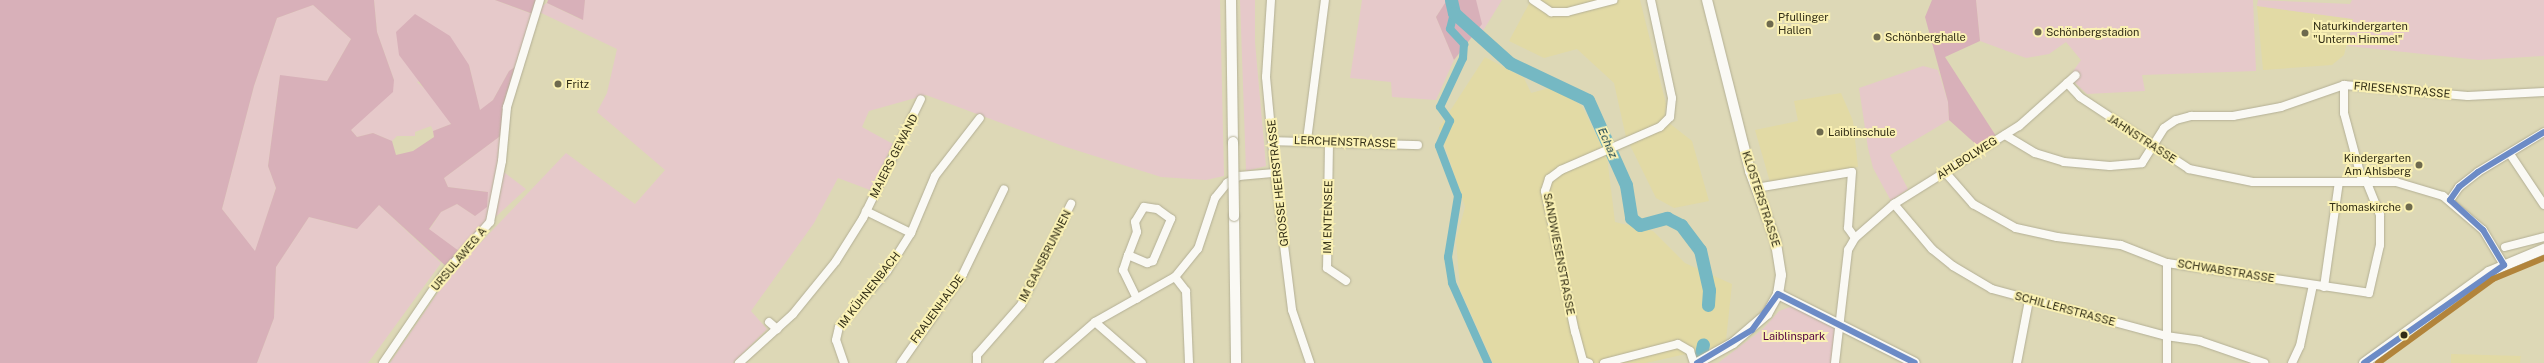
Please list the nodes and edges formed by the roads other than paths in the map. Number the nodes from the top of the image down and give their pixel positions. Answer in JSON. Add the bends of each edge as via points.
{"nodes":[{"id":1,"x":540,"y":0,"type":"edge"},
{"id":2,"x":1231,"y":0,"type":"edge"},
{"id":3,"x":1271,"y":0,"type":"edge"},
{"id":4,"x":1325,"y":0,"type":"edge"},
{"id":5,"x":1533,"y":0,"type":"edge"},
{"id":6,"x":1613,"y":0,"type":"edge"},
{"id":7,"x":1651,"y":0,"type":"edge"},
{"id":8,"x":1707,"y":0,"type":"edge"},
{"id":9,"x":2076,"y":74,"type":"dead end"},
{"id":10,"x":2067,"y":83,"type":"junction"},
{"id":11,"x":2344,"y":85,"type":"junction"},
{"id":12,"x":2544,"y":92,"type":"edge"},
{"id":13,"x":921,"y":99,"type":"dead end"},
{"id":14,"x":980,"y":118,"type":"dead end"},
{"id":15,"x":2544,"y":132,"type":"edge"},
{"id":16,"x":2005,"y":135,"type":"junction"},
{"id":17,"x":1272,"y":140,"type":"junction"},
{"id":18,"x":1307,"y":140,"type":"junction"},
{"id":19,"x":1329,"y":143,"type":"junction"},
{"id":20,"x":1418,"y":145,"type":"dead end"},
{"id":21,"x":2152,"y":147,"type":"junction"},
{"id":22,"x":2510,"y":154,"type":"junction"},
{"id":23,"x":1945,"y":172,"type":"junction"},
{"id":24,"x":1274,"y":173,"type":"junction"},
{"id":25,"x":2364,"y":180,"type":"junction"},
{"id":26,"x":2338,"y":182,"type":"junction"},
{"id":27,"x":1756,"y":188,"type":"junction"},
{"id":28,"x":1004,"y":189,"type":"dead end"},
{"id":29,"x":2450,"y":200,"type":"junction"},
{"id":30,"x":1071,"y":204,"type":"dead end"},
{"id":31,"x":1894,"y":204,"type":"junction"},
{"id":32,"x":2544,"y":205,"type":"edge"},
{"id":33,"x":866,"y":211,"type":"junction"},
{"id":34,"x":911,"y":233,"type":"junction"},
{"id":35,"x":2544,"y":237,"type":"edge"},
{"id":36,"x":1855,"y":238,"type":"junction"},
{"id":37,"x":2505,"y":247,"type":"dead end"},
{"id":38,"x":2544,"y":249,"type":"edge"},
{"id":39,"x":1128,"y":255,"type":"junction"},
{"id":40,"x":2167,"y":263,"type":"junction"},
{"id":41,"x":2504,"y":264,"type":"junction"},
{"id":42,"x":1175,"y":277,"type":"junction"},
{"id":43,"x":1346,"y":281,"type":"dead end"},
{"id":44,"x":2313,"y":285,"type":"junction"},
{"id":45,"x":2324,"y":287,"type":"junction"},
{"id":46,"x":1778,"y":294,"type":"junction"},
{"id":47,"x":1137,"y":299,"type":"junction"},
{"id":48,"x":2029,"y":300,"type":"junction"},
{"id":49,"x":770,"y":322,"type":"dead end"},
{"id":50,"x":1095,"y":322,"type":"junction"},
{"id":51,"x":1842,"y":325,"type":"junction"},
{"id":52,"x":777,"y":329,"type":"junction"},
{"id":53,"x":2166,"y":336,"type":"junction"},
{"id":54,"x":1585,"y":362,"type":"edge"},
{"id":55,"x":383,"y":363,"type":"edge"},
{"id":56,"x":739,"y":363,"type":"edge"},
{"id":57,"x":844,"y":363,"type":"edge"},
{"id":58,"x":901,"y":363,"type":"edge"},
{"id":59,"x":977,"y":363,"type":"edge"},
{"id":60,"x":1048,"y":363,"type":"edge"},
{"id":61,"x":1142,"y":363,"type":"edge"},
{"id":62,"x":1189,"y":363,"type":"edge"},
{"id":63,"x":1236,"y":363,"type":"edge"},
{"id":64,"x":1310,"y":363,"type":"edge"},
{"id":65,"x":1604,"y":363,"type":"edge"},
{"id":66,"x":1694,"y":363,"type":"edge"},
{"id":67,"x":1697,"y":363,"type":"edge"},
{"id":68,"x":1835,"y":363,"type":"edge"},
{"id":69,"x":1915,"y":363,"type":"edge"},
{"id":70,"x":2017,"y":363,"type":"edge"},
{"id":71,"x":2167,"y":363,"type":"edge"},
{"id":72,"x":2264,"y":363,"type":"edge"},
{"id":73,"x":2292,"y":363,"type":"edge"},
{"id":74,"x":2364,"y":363,"type":"edge"}],
"edges":[{"from":1,"to":55,"type":"street","name":"URSULAWEG A","via":[[507,107],[498,189],[490,222],[443,275]]},
{"from":2,"to":63,"type":"main road","bridge":true},
{"from":3,"to":17,"type":"street","name":"GROSSE HEERSTRASSE","via":[[1266,78]]},
{"from":4,"to":18,"type":"street"},
{"from":5,"to":6,"type":"street","via":[[1551,12],[1567,12]]},
{"from":7,"to":54,"type":"street","name":"SANDWIESENSTRASSE","via":[[1672,98],[1670,117],[1660,127],[1561,170],[1549,179],[1545,191]]},
{"from":8,"to":27,"type":"main road","name":"KLOSTERSTRASSE"},
{"from":9,"to":10,"type":"street","name":"AHLBOLWEG"},
{"from":10,"to":16,"type":"street","name":"AHLBOLWEG"},
{"from":10,"to":21,"type":"street","name":"JAHNSTRASSE","via":[[2080,97]]},
{"from":11,"to":12,"type":"street","name":"FRIESENSTRASSE","via":[[2468,96]]},
{"from":11,"to":21,"type":"street","name":"FRIESENSTRASSE","via":[[2281,107],[2234,116],[2191,116],[2176,120],[2164,128]]},
{"from":11,"to":25,"type":"street","via":[[2344,114]]},
{"from":13,"to":33,"type":"street","name":"MAIERS GEWAND"},
{"from":14,"to":34,"type":"street","name":"IM KÜHNENBACH","via":[[935,176]]},
{"from":15,"to":22,"type":"street"},
{"from":16,"to":21,"type":"street","name":"FRIESENSTRASSE","via":[[2036,154],[2064,162],[2102,165],[2142,163]]},
{"from":16,"to":23,"type":"street","name":"AHLBOLWEG"},
{"from":17,"to":18,"type":"street","name":"LERCHENSTRASSE"},
{"from":17,"to":24,"type":"street","name":"GROSSE HEERSTRASSE"},
{"from":18,"to":19,"type":"street","name":"LERCHENSTRASSE"},
{"from":19,"to":20,"type":"street","name":"LERCHENSTRASSE"},
{"from":19,"to":43,"type":"street","name":"IM ENTENSEE","via":[[1327,268]]},
{"from":21,"to":26,"type":"street","name":"JAHNSTRASSE","via":[[2189,169],[2219,177],[2293,184]]},
{"from":22,"to":29,"type":"street","via":[[2458,186]]},
{"from":22,"to":32,"type":"street"},
{"from":23,"to":31,"type":"street","name":"AHLBOLWEG"},
{"from":23,"to":40,"type":"street","name":"SCHWABSTRASSE","via":[[1973,204],[2016,228],[2057,237],[2121,244]]},
{"from":24,"to":42,"type":"street","via":[[1240,176],[1221,189],[1198,249]]},
{"from":24,"to":64,"type":"street","name":"GROSSE HEERSTRASSE","via":[[1292,310]]},
{"from":25,"to":26,"type":"street","name":"JAHNSTRASSE"},
{"from":25,"to":29,"type":"street","name":"JAHNSTRASSE","via":[[2416,186]]},
{"from":25,"to":45,"type":"street","name":"SCHWABSTRASSE","via":[[2380,215],[2380,245],[2369,293]]},
{"from":26,"to":45,"type":"street"},
{"from":27,"to":36,"type":"street","via":[[1852,172],[1848,228]]},
{"from":27,"to":46,"type":"main road","name":"KLOSTERSTRASSE","via":[[1779,253]]},
{"from":28,"to":58,"type":"street","name":"FRAUENHALDE","via":[[963,274]]},
{"from":29,"to":41,"type":"street","name":"JAHNSTRASSE","via":[[2483,230]]},
{"from":30,"to":59,"type":"street","name":"IM GANSBRUNNEN","via":[[1021,305],[977,355]]},
{"from":31,"to":36,"type":"street","name":"AHLBOLWEG"},
{"from":31,"to":48,"type":"street","name":"SCHILLERSTRASSE","via":[[1932,249],[1953,266],[1992,289]]},
{"from":33,"to":34,"type":"street","name":"MAIERS GEWAND"},
{"from":33,"to":52,"type":"street","name":"MAIERS GEWAND","via":[[821,280]]},
{"from":34,"to":57,"type":"street","name":"IM KÜHNENBACH","via":[[887,271],[839,327],[836,340]]},
{"from":35,"to":37,"type":"street"},
{"from":36,"to":51,"type":"street","via":[[1848,250]]},
{"from":38,"to":41,"type":"main road"},
{"from":39,"to":39,"type":"street","via":[[1137,232],[1135,222],[1144,207],[1157,209],[1171,219],[1153,261],[1147,263]]},
{"from":39,"to":47,"type":"street","via":[[1123,270]]},
{"from":40,"to":44,"type":"street","name":"SCHWABSTRASSE"},
{"from":40,"to":53,"type":"street"},
{"from":41,"to":74,"type":"main road"},
{"from":42,"to":47,"type":"street"},
{"from":42,"to":62,"type":"street","via":[[1186,291]]},
{"from":44,"to":45,"type":"street","name":"SCHWABSTRASSE"},
{"from":44,"to":73,"type":"street","via":[[2300,346]]},
{"from":46,"to":51,"type":"main road"},
{"from":46,"to":67,"type":"main road","name":"KLOSTERSTRASSE","via":[[1767,314],[1752,330]]},
{"from":47,"to":50,"type":"street"},
{"from":48,"to":53,"type":"street","name":"SCHILLERSTRASSE"},
{"from":48,"to":70,"type":"street"},
{"from":49,"to":52,"type":"street"},
{"from":50,"to":60,"type":"street"},
{"from":50,"to":61,"type":"street"},
{"from":51,"to":68,"type":"street"},
{"from":51,"to":69,"type":"main road"},
{"from":52,"to":56,"type":"street","name":"MAIERS GEWAND"},
{"from":53,"to":71,"type":"street"},
{"from":53,"to":72,"type":"street","name":"SCHILLERSTRASSE","via":[[2242,353]]},
{"from":65,"to":66,"type":"street","via":[[1678,344],[1690,351]]}]}
